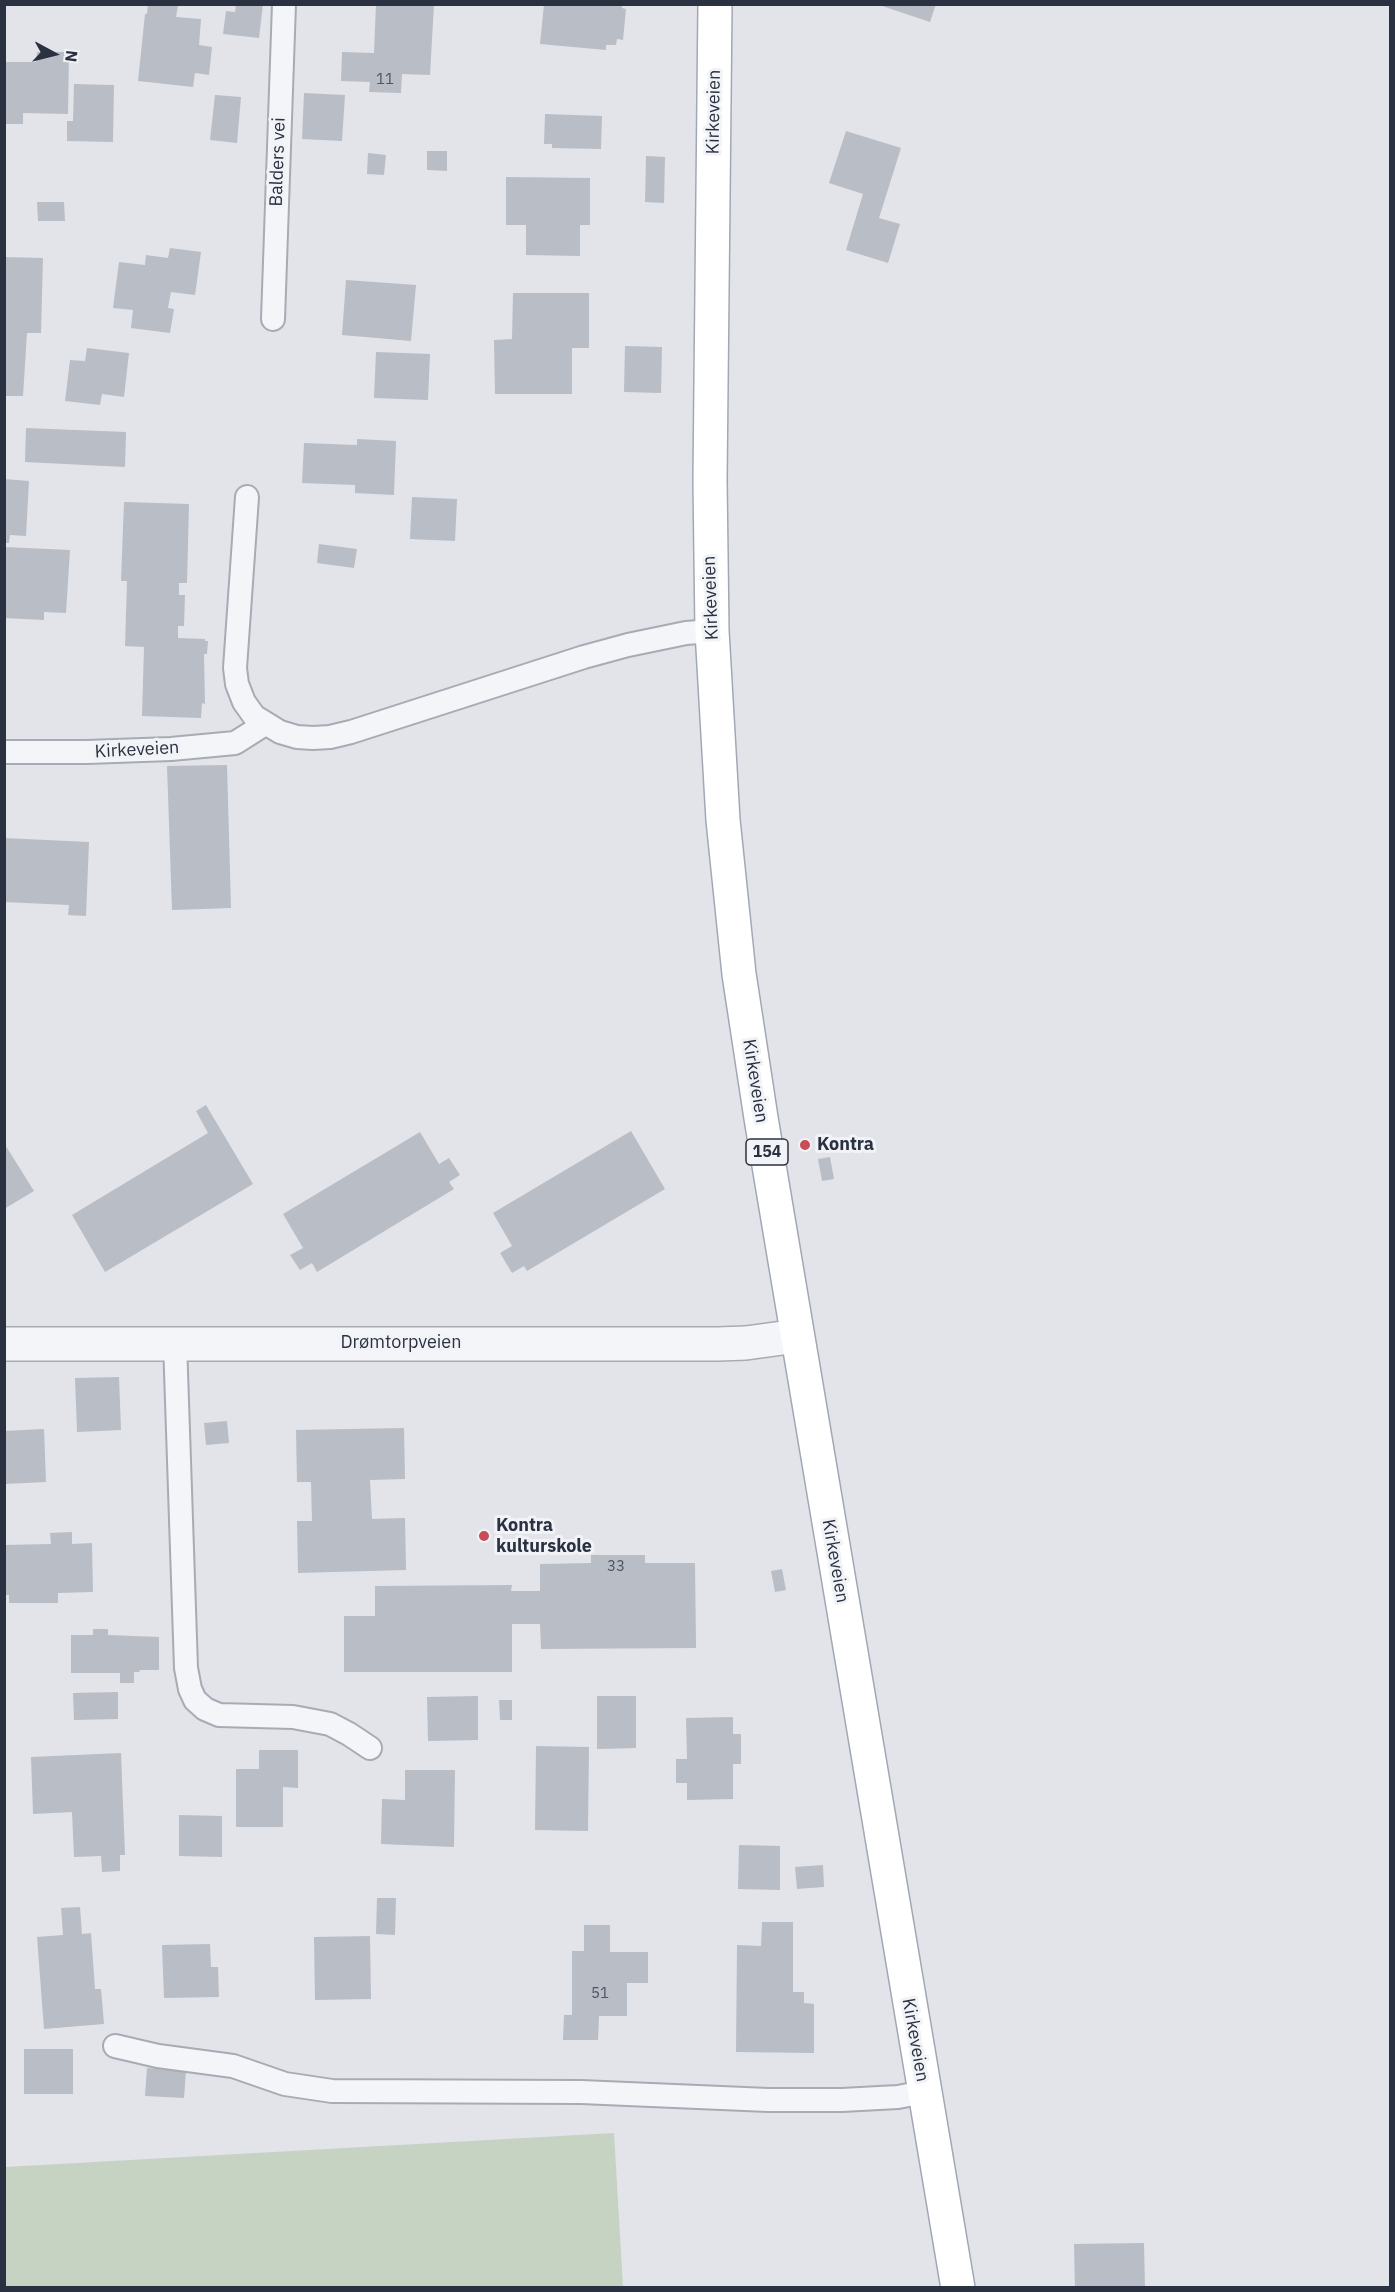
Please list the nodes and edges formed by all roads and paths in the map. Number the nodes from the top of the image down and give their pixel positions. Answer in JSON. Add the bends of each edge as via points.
{"nodes":[{"id":1,"x":284,"y":4,"type":"edge"},
{"id":2,"x":715,"y":4,"type":"edge"},
{"id":3,"x":273,"y":320,"type":"dead end"},
{"id":4,"x":247,"y":498,"type":"dead end"},
{"id":5,"x":712,"y":631,"type":"junction"},
{"id":6,"x":265,"y":724,"type":"junction"},
{"id":7,"x":4,"y":752,"type":"edge"},
{"id":8,"x":797,"y":1336,"type":"junction"},
{"id":9,"x":175,"y":1342,"type":"junction"},
{"id":10,"x":4,"y":1344,"type":"edge"},
{"id":11,"x":370,"y":1748,"type":"dead end"},
{"id":12,"x":115,"y":2046,"type":"dead end"},
{"id":13,"x":924,"y":2092,"type":"junction"},
{"id":14,"x":958,"y":2288,"type":"edge"}],
"edges":[{"from":1,"to":3,"type":"lane","name":"Balders vei"},
{"from":2,"to":5,"type":"main road","name":"Kirkeveien","number":"154"},
{"from":4,"to":6,"type":"lane","via":[[234,668],[244,702]]},
{"from":5,"to":6,"type":"lane","via":[[606,651],[330,737],[297,737]]},
{"from":5,"to":8,"type":"main road","name":"Kirkeveien","number":"154","via":[[723,820],[740,974]]},
{"from":6,"to":7,"type":"lane","name":"Kirkeveien","via":[[235,743],[171,749]]},
{"from":8,"to":9,"type":"street","name":"Drømtorpveien","via":[[718,1344]]},
{"from":8,"to":13,"type":"main road","name":"Kirkeveien","number":"154"},
{"from":9,"to":10,"type":"street","name":"Drømtorpveien"},
{"from":9,"to":11,"type":"lane","via":[[186,1668],[195,1700],[219,1714],[330,1724]]},
{"from":12,"to":13,"type":"lane","via":[[233,2066],[292,2086],[332,2091],[581,2092],[768,2100],[842,2100]]},
{"from":13,"to":14,"type":"main road","name":"Kirkeveien","number":"154"}]}
